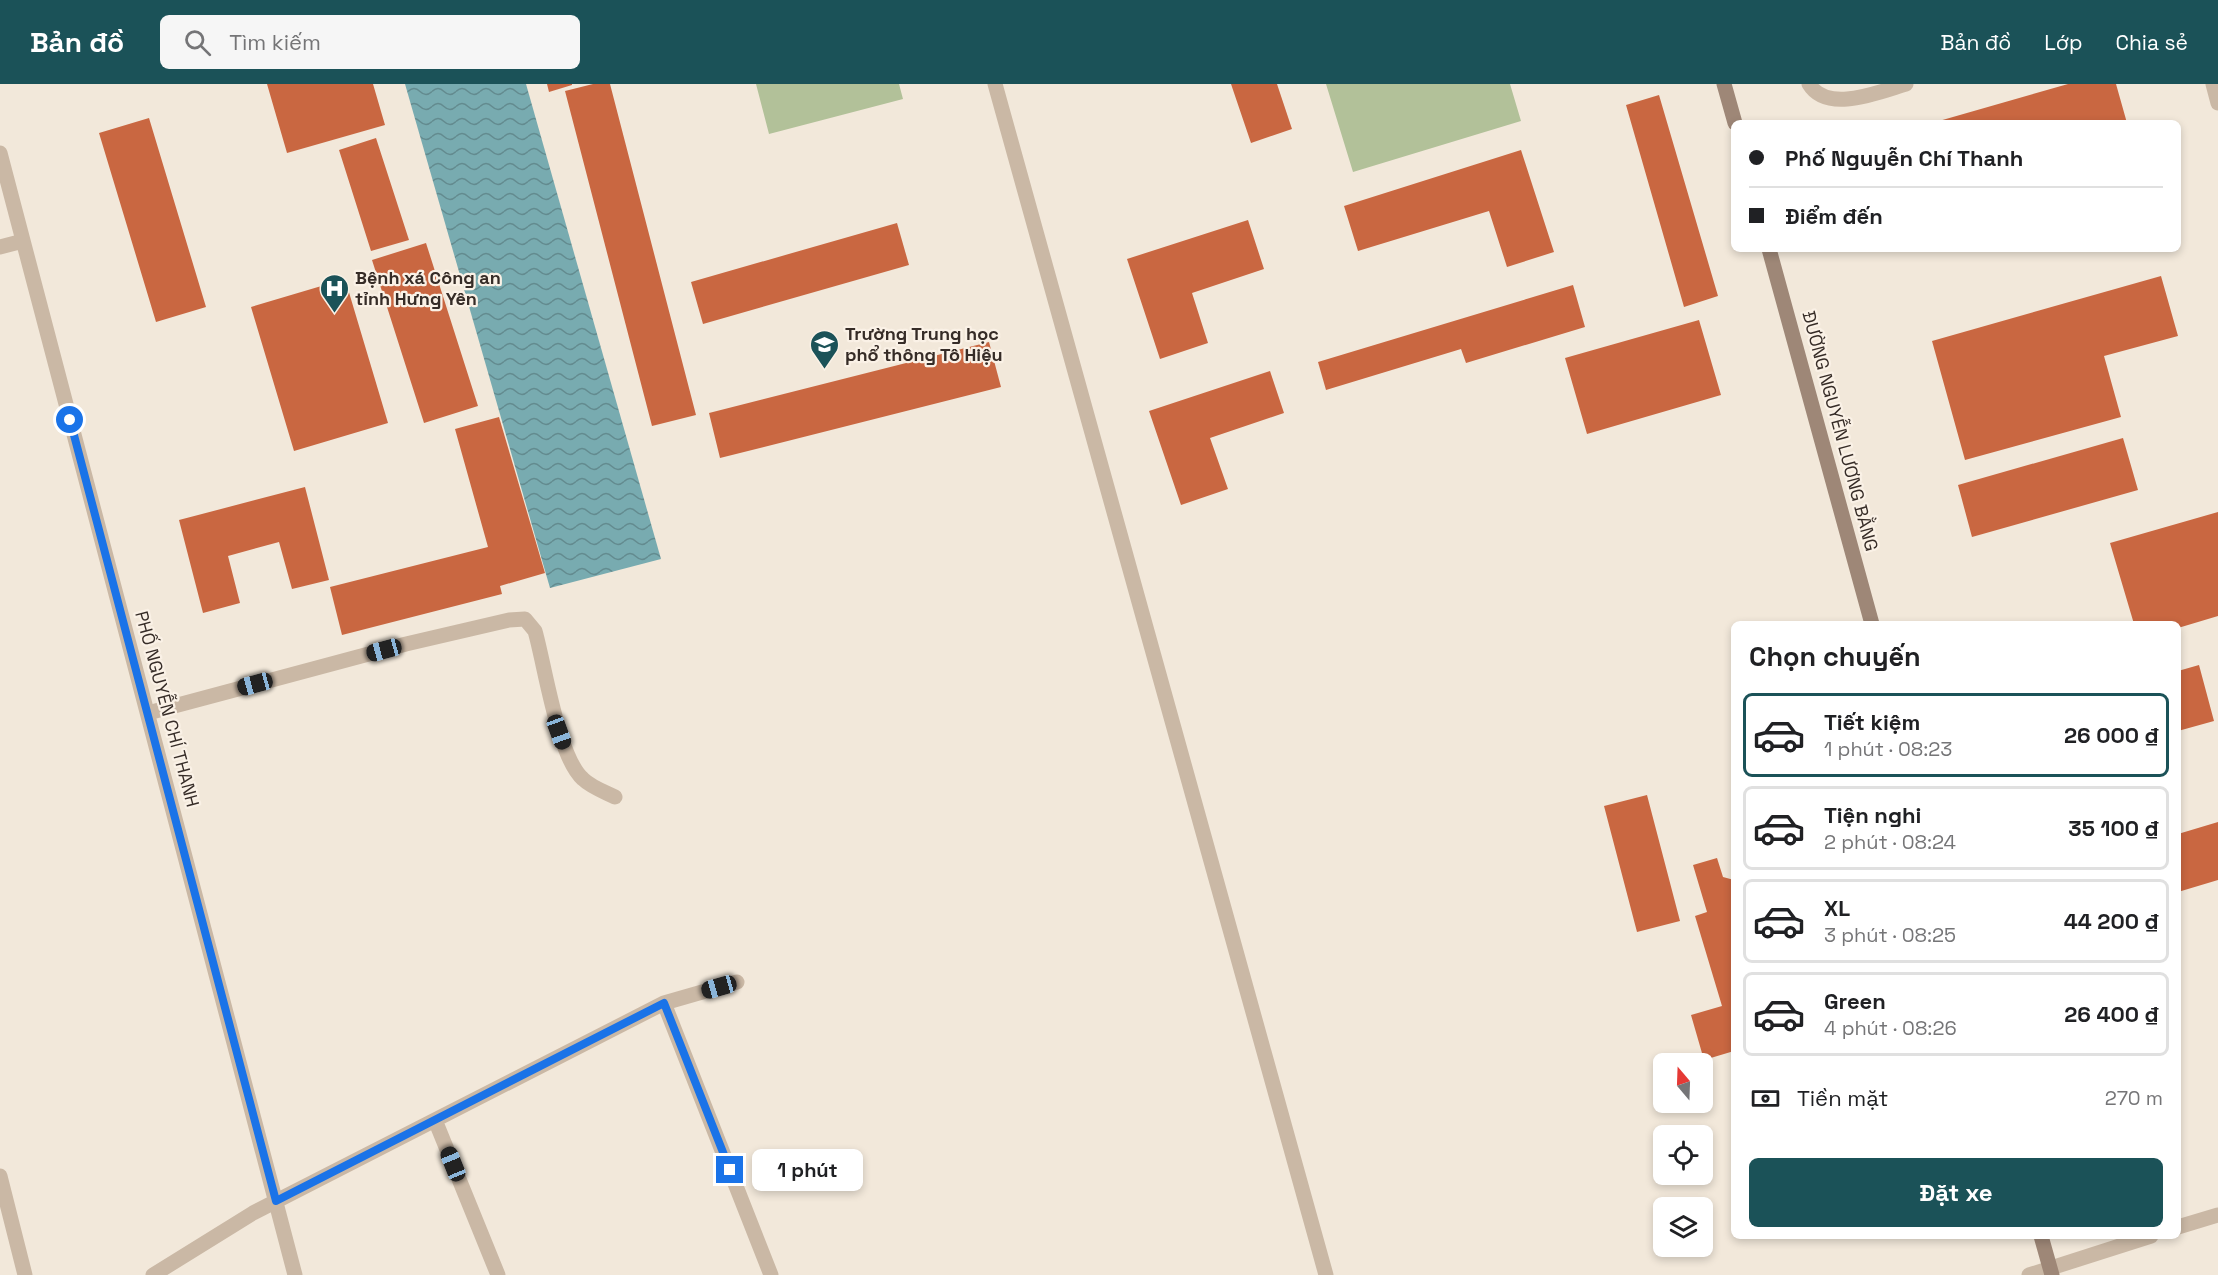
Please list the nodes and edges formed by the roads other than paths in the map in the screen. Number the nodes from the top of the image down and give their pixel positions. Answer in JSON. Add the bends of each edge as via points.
{"nodes":[{"id":1,"x":995,"y":84,"type":"edge"},
{"id":2,"x":1724,"y":84,"type":"edge"},
{"id":3,"x":1809,"y":84,"type":"edge"},
{"id":4,"x":1906,"y":84,"type":"edge"},
{"id":5,"x":2212,"y":84,"type":"edge"},
{"id":6,"x":2218,"y":103,"type":"edge"},
{"id":7,"x":1734,"y":120,"type":"edge"},
{"id":8,"x":0,"y":153,"type":"edge"},
{"id":9,"x":23,"y":241,"type":"junction"},
{"id":10,"x":0,"y":247,"type":"edge"},
{"id":11,"x":1770,"y":252,"type":"edge"},
{"id":12,"x":1871,"y":621,"type":"edge"},
{"id":13,"x":148,"y":713,"type":"junction"},
{"id":14,"x":615,"y":797,"type":"dead end"},
{"id":15,"x":737,"y":982,"type":"dead end"},
{"id":16,"x":664,"y":1003,"type":"junction"},
{"id":17,"x":435,"y":1120,"type":"junction"},
{"id":18,"x":0,"y":1176,"type":"edge"},
{"id":19,"x":276,"y":1201,"type":"junction"},
{"id":20,"x":2218,"y":1215,"type":"edge"},
{"id":21,"x":2181,"y":1226,"type":"edge"},
{"id":22,"x":2042,"y":1239,"type":"edge"},
{"id":23,"x":2142,"y":1239,"type":"edge"},
{"id":24,"x":2051,"y":1271,"type":"edge"},
{"id":25,"x":25,"y":1275,"type":"edge"},
{"id":26,"x":153,"y":1275,"type":"edge"},
{"id":27,"x":295,"y":1275,"type":"edge"},
{"id":28,"x":498,"y":1275,"type":"edge"},
{"id":29,"x":771,"y":1275,"type":"edge"},
{"id":30,"x":1326,"y":1275,"type":"edge"},
{"id":31,"x":2029,"y":1275,"type":"edge"}],
"edges":[{"from":1,"to":30,"type":"street"},
{"from":2,"to":7,"type":"street"},
{"from":3,"to":4,"type":"street","via":[[1819,96],[1838,101]]},
{"from":5,"to":6,"type":"street"},
{"from":8,"to":9,"type":"street","name":"PHỐ NGUYỄN CHÍ THANH"},
{"from":9,"to":10,"type":"street"},
{"from":9,"to":13,"type":"street","name":"PHỐ NGUYỄN CHÍ THANH"},
{"from":11,"to":12,"type":"street","name":"ĐƯỜNG NGUYỄN LƯƠNG BẰNG"},
{"from":13,"to":14,"type":"street","via":[[406,644],[525,619],[535,631],[559,732],[571,764],[583,780]]},
{"from":13,"to":19,"type":"street","name":"PHỐ NGUYỄN CHÍ THANH"},
{"from":15,"to":16,"type":"street"},
{"from":16,"to":17,"type":"street"},
{"from":16,"to":29,"type":"street"},
{"from":17,"to":19,"type":"street"},
{"from":17,"to":28,"type":"street"},
{"from":18,"to":25,"type":"street"},
{"from":19,"to":26,"type":"street"},
{"from":19,"to":27,"type":"street","name":"PHỐ NGUYỄN CHÍ THANH"},
{"from":20,"to":21,"type":"street"},
{"from":22,"to":24,"type":"street"},
{"from":23,"to":24,"type":"street"},
{"from":24,"to":31,"type":"street"}]}
